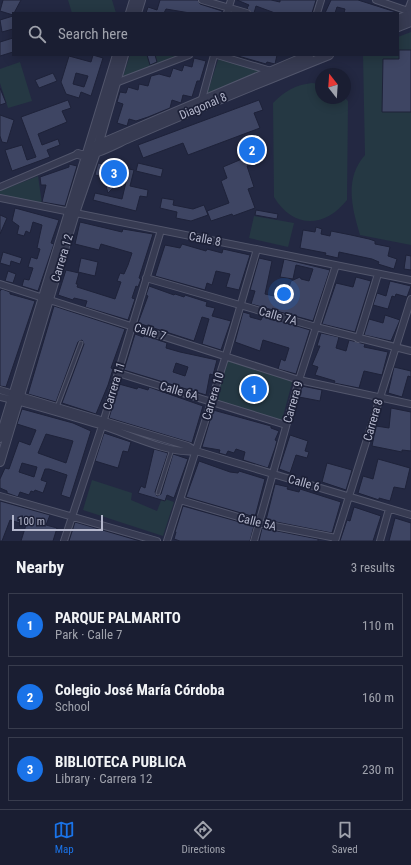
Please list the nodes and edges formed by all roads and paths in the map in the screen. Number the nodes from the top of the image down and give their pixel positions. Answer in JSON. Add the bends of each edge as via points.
{"nodes":[{"id":1,"x":134,"y":0,"type":"edge"},
{"id":2,"x":141,"y":0,"type":"edge"},
{"id":3,"x":202,"y":0,"type":"edge"},
{"id":4,"x":232,"y":0,"type":"edge"},
{"id":5,"x":321,"y":0,"type":"edge"},
{"id":6,"x":376,"y":0,"type":"edge"},
{"id":7,"x":411,"y":2,"type":"edge"},
{"id":8,"x":228,"y":10,"type":"edge"},
{"id":9,"x":130,"y":12,"type":"edge"},
{"id":10,"x":137,"y":12,"type":"edge"},
{"id":11,"x":241,"y":12,"type":"edge"},
{"id":12,"x":317,"y":12,"type":"edge"},
{"id":13,"x":410,"y":12,"type":"edge"},
{"id":14,"x":399,"y":18,"type":"edge"},
{"id":15,"x":411,"y":22,"type":"edge"},
{"id":16,"x":399,"y":27,"type":"edge"},
{"id":17,"x":117,"y":56,"type":"edge"},
{"id":18,"x":124,"y":56,"type":"edge"},
{"id":19,"x":214,"y":56,"type":"edge"},
{"id":20,"x":220,"y":56,"type":"edge"},
{"id":21,"x":321,"y":56,"type":"edge"},
{"id":22,"x":181,"y":57,"type":"edge"},
{"id":23,"x":305,"y":58,"type":"edge"},
{"id":24,"x":271,"y":71,"type":"junction"},
{"id":25,"x":111,"y":84,"type":"junction"},
{"id":26,"x":203,"y":102,"type":"junction"},
{"id":27,"x":97,"y":148,"type":"junction"},
{"id":28,"x":84,"y":152,"type":"junction"},
{"id":29,"x":0,"y":187,"type":"edge"},
{"id":30,"x":0,"y":198,"type":"edge"},
{"id":31,"x":72,"y":212,"type":"junction"},
{"id":32,"x":161,"y":230,"type":"junction"},
{"id":33,"x":256,"y":249,"type":"junction"},
{"id":34,"x":336,"y":265,"type":"junction"},
{"id":35,"x":378,"y":274,"type":"junction"},
{"id":36,"x":146,"y":278,"type":"junction"},
{"id":37,"x":411,"y":280,"type":"edge"},
{"id":38,"x":0,"y":284,"type":"edge"},
{"id":39,"x":46,"y":299,"type":"junction"},
{"id":40,"x":411,"y":299,"type":"edge"},
{"id":41,"x":240,"y":306,"type":"junction"},
{"id":42,"x":132,"y":327,"type":"junction"},
{"id":43,"x":316,"y":327,"type":"junction"},
{"id":44,"x":358,"y":339,"type":"junction"},
{"id":45,"x":81,"y":344,"type":"dead end"},
{"id":46,"x":396,"y":348,"type":"junction"},
{"id":47,"x":411,"y":351,"type":"edge"},
{"id":48,"x":226,"y":355,"type":"junction"},
{"id":49,"x":118,"y":373,"type":"junction"},
{"id":50,"x":299,"y":380,"type":"junction"},
{"id":51,"x":0,"y":390,"type":"edge"},
{"id":52,"x":0,"y":396,"type":"edge"},
{"id":53,"x":16,"y":398,"type":"junction"},
{"id":54,"x":379,"y":398,"type":"junction"},
{"id":55,"x":212,"y":401,"type":"junction"},
{"id":56,"x":411,"y":404,"type":"edge"},
{"id":57,"x":56,"y":409,"type":"junction"},
{"id":58,"x":103,"y":423,"type":"junction"},
{"id":59,"x":286,"y":424,"type":"junction"},
{"id":60,"x":0,"y":438,"type":"edge"},
{"id":61,"x":172,"y":449,"type":"junction"},
{"id":62,"x":196,"y":451,"type":"junction"},
{"id":63,"x":0,"y":462,"type":"edge"},
{"id":64,"x":271,"y":474,"type":"junction"},
{"id":65,"x":158,"y":493,"type":"dead end"},
{"id":66,"x":0,"y":496,"type":"edge"},
{"id":67,"x":350,"y":496,"type":"junction"},
{"id":68,"x":180,"y":500,"type":"junction"},
{"id":69,"x":389,"y":509,"type":"junction"},
{"id":70,"x":72,"y":516,"type":"junction"},
{"id":71,"x":411,"y":516,"type":"edge"},
{"id":72,"x":259,"y":523,"type":"junction"},
{"id":73,"x":336,"y":540,"type":"edge"},
{"id":74,"x":64,"y":541,"type":"edge"},
{"id":75,"x":157,"y":541,"type":"edge"},
{"id":76,"x":167,"y":541,"type":"edge"},
{"id":77,"x":254,"y":541,"type":"edge"},
{"id":78,"x":380,"y":541,"type":"edge"}],
"edges":[{"from":1,"to":9,"type":"street"},
{"from":2,"to":10,"type":"street"},
{"from":3,"to":8,"type":"street"},
{"from":4,"to":8,"type":"street"},
{"from":5,"to":12,"type":"street"},
{"from":6,"to":13,"type":"street"},
{"from":7,"to":13,"type":"street"},
{"from":8,"to":11,"type":"street"},
{"from":13,"to":14,"type":"street"},
{"from":15,"to":16,"type":"street"},
{"from":17,"to":25,"type":"street","name":"Carrera 12"},
{"from":18,"to":25,"type":"street","name":"Carrera 12"},
{"from":19,"to":26,"type":"street"},
{"from":20,"to":24,"type":"street"},
{"from":21,"to":23,"type":"street","name":"Diagonal 8"},
{"from":22,"to":25,"type":"street"},
{"from":23,"to":24,"type":"street","name":"Diagonal 8"},
{"from":23,"to":26,"type":"street","name":"Diagonal 8"},
{"from":24,"to":26,"type":"street","name":"Diagonal 8"},
{"from":25,"to":27,"type":"street","name":"Carrera 12"},
{"from":25,"to":28,"type":"street","name":"Carrera 12"},
{"from":26,"to":27,"type":"street","name":"Diagonal 8"},
{"from":27,"to":28,"type":"street","name":"Diagonal 8"},
{"from":27,"to":31,"type":"street","name":"Carrera 12"},
{"from":28,"to":29,"type":"street","name":"Diagonal 8"},
{"from":28,"to":31,"type":"street","name":"Carrera 12"},
{"from":30,"to":31,"type":"street","name":"Calle 8"},
{"from":31,"to":32,"type":"street","name":"Calle 8"},
{"from":31,"to":39,"type":"street","name":"Carrera 12"},
{"from":32,"to":33,"type":"street","name":"Calle 8"},
{"from":32,"to":36,"type":"street","name":"Carrera 11"},
{"from":33,"to":34,"type":"street","name":"Calle 8"},
{"from":33,"to":41,"type":"street","name":"Carrera 10"},
{"from":34,"to":35,"type":"street","name":"Calle 8"},
{"from":34,"to":43,"type":"street","name":"Carrera 9"},
{"from":35,"to":37,"type":"street","name":"Calle 8"},
{"from":35,"to":44,"type":"street"},
{"from":36,"to":41,"type":"street","name":"Calle 7A"},
{"from":36,"to":42,"type":"street","name":"Carrera 11"},
{"from":38,"to":39,"type":"street","name":"Calle 7"},
{"from":39,"to":42,"type":"street","name":"Calle 7"},
{"from":39,"to":53,"type":"street","name":"Carrera 12"},
{"from":40,"to":46,"type":"street","name":"Carrera 8"},
{"from":41,"to":43,"type":"street","name":"Calle 7A"},
{"from":41,"to":48,"type":"street","name":"Carrera 10"},
{"from":42,"to":48,"type":"street","name":"Calle 7"},
{"from":42,"to":49,"type":"street","name":"Carrera 11"},
{"from":43,"to":44,"type":"street","name":"Calle 7A"},
{"from":43,"to":50,"type":"street","name":"Carrera 9"},
{"from":44,"to":46,"type":"street","name":"Calle 7A"},
{"from":45,"to":57,"type":"lane"},
{"from":46,"to":47,"type":"street","name":"Calle 7A"},
{"from":46,"to":54,"type":"street","name":"Carrera 8"},
{"from":48,"to":50,"type":"street","name":"Calle 7"},
{"from":48,"to":55,"type":"street","name":"Carrera 10"},
{"from":49,"to":55,"type":"street","name":"Calle 6A"},
{"from":49,"to":58,"type":"street","name":"Carrera 11"},
{"from":50,"to":54,"type":"street","name":"Calle 7"},
{"from":50,"to":59,"type":"street","name":"Carrera 9"},
{"from":51,"to":53,"type":"street","name":"Calle 6"},
{"from":52,"to":53,"type":"street","name":"Calle 6"},
{"from":53,"to":57,"type":"street","name":"Calle 6"},
{"from":53,"to":60,"type":"street","name":"Carrera 12"},
{"from":53,"to":63,"type":"street","name":"Carrera 12"},
{"from":54,"to":56,"type":"street","name":"Calle 7"},
{"from":54,"to":67,"type":"street","name":"Carrera 8"},
{"from":55,"to":59,"type":"street","name":"Calle 6A"},
{"from":55,"to":62,"type":"street","name":"Carrera 10"},
{"from":57,"to":58,"type":"street","name":"Calle 6"},
{"from":58,"to":61,"type":"street","name":"Calle 6"},
{"from":58,"to":62,"type":"street","name":"Calle 6","via":[[188,446]]},
{"from":58,"to":70,"type":"street","name":"Carrera 11"},
{"from":59,"to":64,"type":"street","name":"Carrera 9"},
{"from":61,"to":62,"type":"street","name":"Calle 6"},
{"from":61,"to":65,"type":"lane"},
{"from":62,"to":64,"type":"street","name":"Calle 6"},
{"from":62,"to":68,"type":"street","name":"Carrera 10"},
{"from":64,"to":67,"type":"street","name":"Calle 6"},
{"from":64,"to":72,"type":"street","name":"Carrera 9"},
{"from":66,"to":70,"type":"street"},
{"from":67,"to":69,"type":"street","name":"Calle 6"},
{"from":67,"to":73,"type":"street","name":"Carrera 8"},
{"from":68,"to":72,"type":"street","name":"Calle 5A"},
{"from":68,"to":76,"type":"street","name":"Carrera 10"},
{"from":69,"to":71,"type":"street","name":"Calle 6"},
{"from":69,"to":78,"type":"street"},
{"from":70,"to":74,"type":"street","name":"Carrera 11"},
{"from":70,"to":75,"type":"street"},
{"from":72,"to":73,"type":"street","name":"Calle 5A"},
{"from":72,"to":77,"type":"street","name":"Carrera 9"}]}
